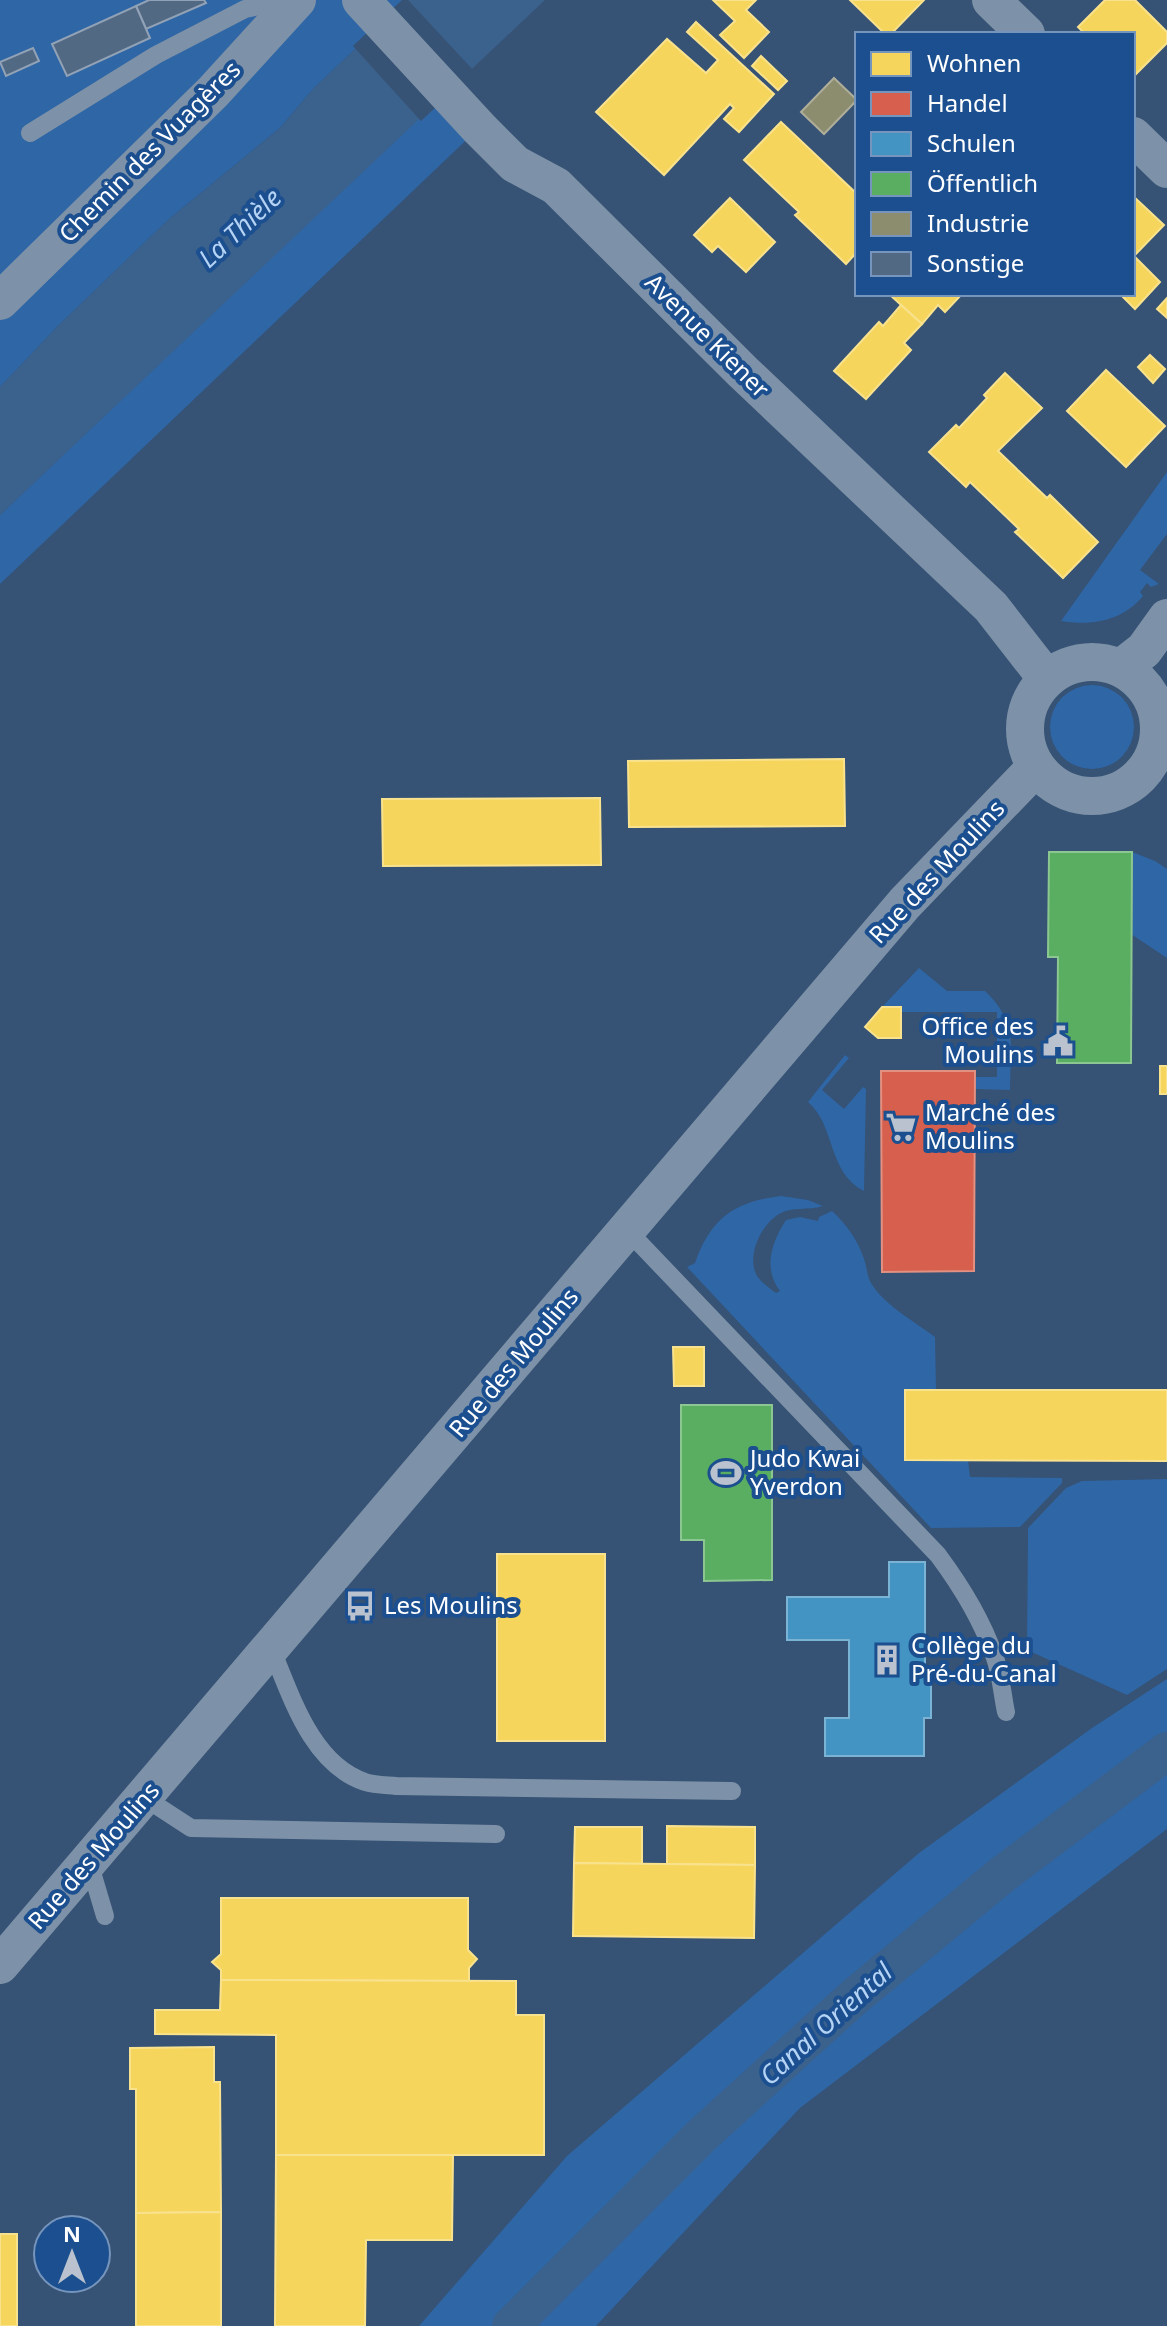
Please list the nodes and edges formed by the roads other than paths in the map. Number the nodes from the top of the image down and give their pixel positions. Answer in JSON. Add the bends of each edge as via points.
{"nodes":[{"id":1,"x":290,"y":0,"type":"edge"},
{"id":2,"x":297,"y":0,"type":"edge"},
{"id":3,"x":361,"y":0,"type":"edge"},
{"id":4,"x":991,"y":0,"type":"edge"},
{"id":5,"x":1024,"y":32,"type":"edge"},
{"id":6,"x":30,"y":133,"type":"dead end"},
{"id":7,"x":1135,"y":138,"type":"edge"},
{"id":8,"x":1167,"y":169,"type":"edge"},
{"id":9,"x":0,"y":301,"type":"edge"},
{"id":10,"x":1167,"y":618,"type":"edge"},
{"id":11,"x":1121,"y":668,"type":"junction"},
{"id":12,"x":1047,"y":679,"type":"junction"},
{"id":13,"x":1036,"y":767,"type":"junction"},
{"id":14,"x":1158,"y":775,"type":"edge"},
{"id":15,"x":627,"y":1230,"type":"junction"},
{"id":16,"x":271,"y":1648,"type":"junction"},
{"id":17,"x":1006,"y":1712,"type":"dead end"},
{"id":18,"x":732,"y":1791,"type":"dead end"},
{"id":19,"x":145,"y":1798,"type":"junction"},
{"id":20,"x":496,"y":1834,"type":"dead end"},
{"id":21,"x":89,"y":1862,"type":"junction"},
{"id":22,"x":105,"y":1916,"type":"dead end"},
{"id":23,"x":0,"y":1965,"type":"edge"}],
"edges":[{"from":1,"to":6,"type":"lane","via":[[245,9],[156,55]]},
{"from":2,"to":9,"type":"street","name":"Chemin des Vuagères","via":[[213,92]]},
{"from":3,"to":12,"type":"street","name":"Avenue Kiener","via":[[515,164],[556,186],[991,607]]},
{"from":4,"to":5,"type":"street"},
{"from":7,"to":8,"type":"street"},
{"from":10,"to":11,"type":"street","via":[[1144,650]]},
{"from":11,"to":12,"type":"street","via":[[1082,662]]},
{"from":11,"to":14,"type":"street","via":[[1154,700],[1160,722]]},
{"from":12,"to":13,"type":"street","via":[[1026,715],[1025,741]]},
{"from":13,"to":14,"type":"street","via":[[1051,783],[1092,797]]},
{"from":13,"to":15,"type":"street","name":"Rue des Moulins","via":[[905,903]]},
{"from":15,"to":16,"type":"street","name":"Rue des Moulins"},
{"from":15,"to":17,"type":"lane","via":[[938,1555],[982,1625],[996,1658]]},
{"from":16,"to":18,"type":"lane","via":[[310,1733],[339,1767],[365,1782]]},
{"from":16,"to":19,"type":"street","name":"Rue des Moulins"},
{"from":19,"to":20,"type":"lane","via":[[191,1828]]},
{"from":19,"to":21,"type":"street","name":"Rue des Moulins"},
{"from":21,"to":22,"type":"lane"},
{"from":21,"to":23,"type":"street","name":"Rue des Moulins"}]}
